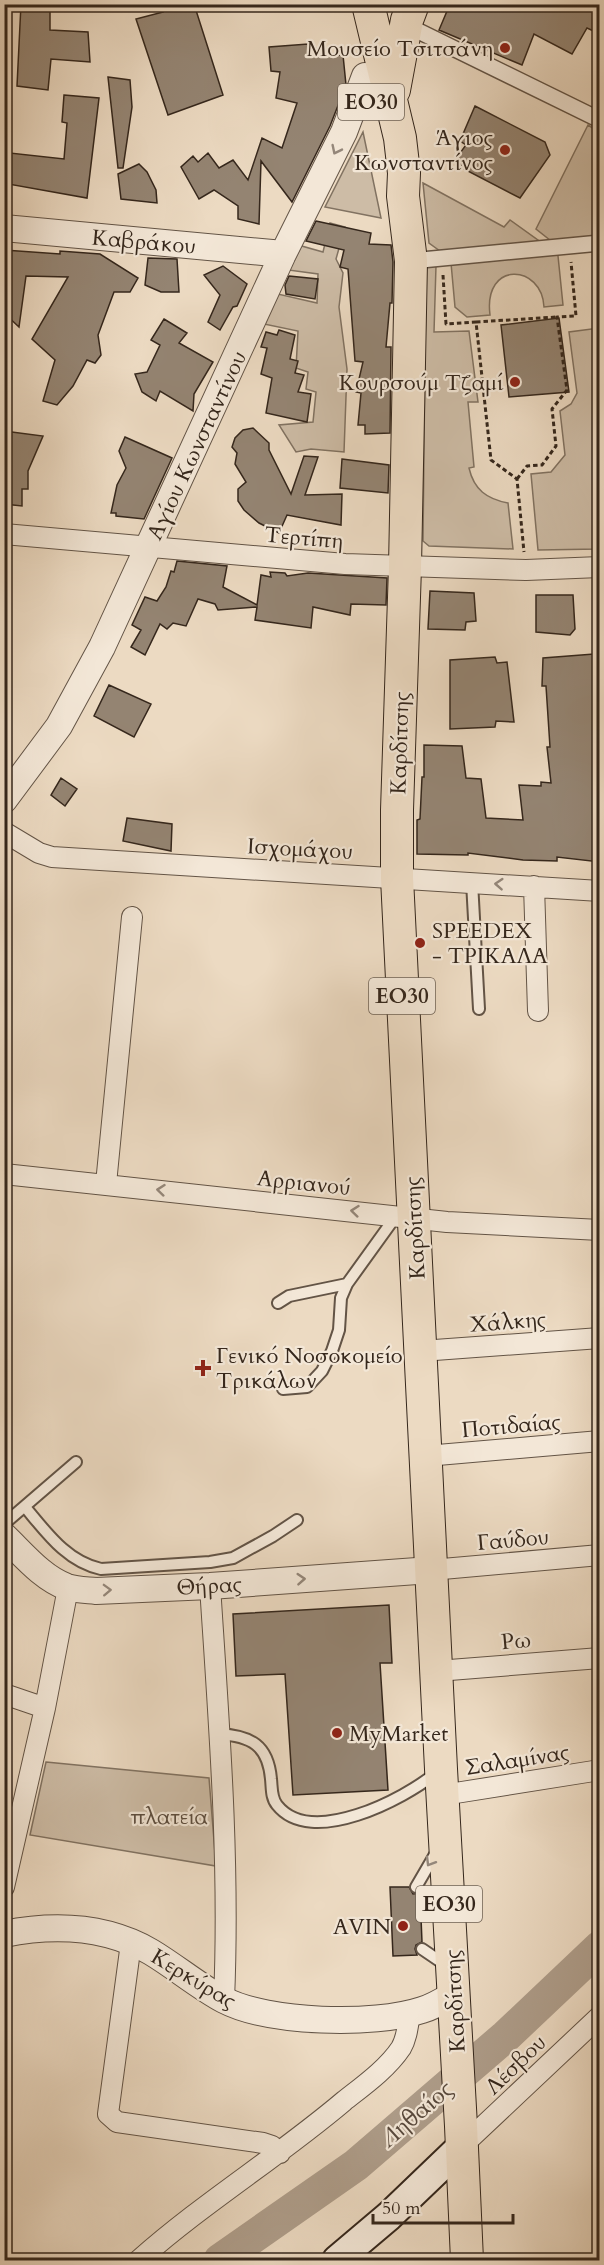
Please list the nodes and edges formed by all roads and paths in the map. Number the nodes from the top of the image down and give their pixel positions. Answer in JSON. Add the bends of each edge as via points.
{"nodes":[{"id":1,"x":347,"y":4,"type":"edge"},
{"id":2,"x":368,"y":4,"type":"edge"},
{"id":3,"x":410,"y":15,"type":"edge"},
{"id":4,"x":365,"y":76,"type":"junction"},
{"id":5,"x":392,"y":106,"type":"junction"},
{"id":6,"x":600,"y":120,"type":"edge"},
{"id":7,"x":403,"y":196,"type":"junction"},
{"id":8,"x":4,"y":228,"type":"edge"},
{"id":9,"x":600,"y":243,"type":"edge"},
{"id":10,"x":569,"y":245,"type":"junction"},
{"id":11,"x":283,"y":254,"type":"junction"},
{"id":12,"x":443,"y":258,"type":"junction"},
{"id":13,"x":411,"y":261,"type":"junction"},
{"id":14,"x":557,"y":317,"type":"junction"},
{"id":15,"x":476,"y":322,"type":"junction"},
{"id":16,"x":517,"y":478,"type":"junction"},
{"id":17,"x":4,"y":534,"type":"edge"},
{"id":18,"x":150,"y":547,"type":"junction"},
{"id":19,"x":405,"y":567,"type":"junction"},
{"id":20,"x":600,"y":567,"type":"edge"},
{"id":21,"x":525,"y":570,"type":"junction"},
{"id":22,"x":4,"y":800,"type":"edge"},
{"id":23,"x":4,"y":832,"type":"edge"},
{"id":24,"x":397,"y":878,"type":"junction"},
{"id":25,"x":472,"y":882,"type":"junction"},
{"id":26,"x":534,"y":886,"type":"junction"},
{"id":27,"x":600,"y":891,"type":"edge"},
{"id":28,"x":132,"y":917,"type":"dead end"},
{"id":29,"x":478,"y":1009,"type":"dead end"},
{"id":30,"x":538,"y":1011,"type":"dead end"},
{"id":31,"x":4,"y":1174,"type":"edge"},
{"id":32,"x":106,"y":1184,"type":"junction"},
{"id":33,"x":404,"y":1217,"type":"junction"},
{"id":34,"x":600,"y":1230,"type":"edge"},
{"id":35,"x":347,"y":1284,"type":"junction"},
{"id":36,"x":278,"y":1303,"type":"dead end"},
{"id":37,"x":600,"y":1338,"type":"edge"},
{"id":38,"x":421,"y":1351,"type":"junction"},
{"id":39,"x":283,"y":1389,"type":"dead end"},
{"id":40,"x":600,"y":1441,"type":"edge"},
{"id":41,"x":426,"y":1456,"type":"junction"},
{"id":42,"x":76,"y":1462,"type":"dead end"},
{"id":43,"x":25,"y":1507,"type":"junction"},
{"id":44,"x":297,"y":1520,"type":"dead end"},
{"id":45,"x":4,"y":1524,"type":"edge"},
{"id":46,"x":4,"y":1536,"type":"edge"},
{"id":47,"x":600,"y":1555,"type":"edge"},
{"id":48,"x":431,"y":1570,"type":"junction"},
{"id":49,"x":210,"y":1586,"type":"junction"},
{"id":50,"x":68,"y":1587,"type":"junction"},
{"id":51,"x":600,"y":1658,"type":"edge"},
{"id":52,"x":437,"y":1671,"type":"junction"},
{"id":53,"x":4,"y":1694,"type":"edge"},
{"id":54,"x":45,"y":1708,"type":"junction"},
{"id":55,"x":219,"y":1734,"type":"junction"},
{"id":56,"x":600,"y":1770,"type":"edge"},
{"id":57,"x":442,"y":1782,"type":"junction"},
{"id":58,"x":10,"y":1836,"type":"edge"},
{"id":59,"x":445,"y":1838,"type":"junction"},
{"id":60,"x":4,"y":1887,"type":"edge"},
{"id":61,"x":416,"y":1887,"type":"dead end"},
{"id":62,"x":4,"y":1934,"type":"edge"},
{"id":63,"x":131,"y":1942,"type":"junction"},
{"id":64,"x":422,"y":1949,"type":"dead end"},
{"id":65,"x":453,"y":1982,"type":"junction"},
{"id":66,"x":224,"y":2000,"type":"junction"},
{"id":67,"x":410,"y":2013,"type":"junction"},
{"id":68,"x":600,"y":2016,"type":"edge"},
{"id":69,"x":462,"y":2136,"type":"junction"},
{"id":70,"x":280,"y":2153,"type":"junction"},
{"id":71,"x":139,"y":2260,"type":"edge"},
{"id":72,"x":337,"y":2260,"type":"edge"},
{"id":73,"x":466,"y":2260,"type":"edge"}],
"edges":[{"from":1,"to":4,"type":"main road","number":"ΕΟ30"},
{"from":2,"to":5,"type":"main road","number":"ΕΟ30"},
{"from":3,"to":5,"type":"main road"},
{"from":3,"to":6,"type":"street"},
{"from":4,"to":7,"type":"main road","number":"ΕΟ30","via":[[391,176]]},
{"from":4,"to":11,"type":"street","name":"Αγίου Κωνσταντίνου","one_way":true,"via":[[344,132]]},
{"from":5,"to":7,"type":"main road","number":"ΕΟ30","via":[[400,138]]},
{"from":7,"to":13,"type":"main road","name":"Καρδίτσης","number":"ΕΟ30"},
{"from":8,"to":11,"type":"street","name":"Καβράκου"},
{"from":9,"to":10,"type":"street"},
{"from":10,"to":12,"type":"street"},
{"from":10,"to":14,"type":"path","via":[[576,316]]},
{"from":11,"to":18,"type":"street","name":"Αγίου Κωνσταντίνου"},
{"from":12,"to":13,"type":"street"},
{"from":12,"to":15,"type":"path","via":[[446,324]]},
{"from":13,"to":19,"type":"main road","name":"Καρδίτσης","number":"ΕΟ30"},
{"from":14,"to":15,"type":"path"},
{"from":14,"to":16,"type":"path","via":[[567,390],[552,409],[556,446],[542,465],[527,466]]},
{"from":15,"to":16,"type":"path","via":[[491,460]]},
{"from":16,"to":21,"type":"path"},
{"from":17,"to":18,"type":"street","name":"Τερτίπη"},
{"from":18,"to":19,"type":"street","name":"Τερτίπη"},
{"from":18,"to":22,"type":"street","name":"Αγίου Κωνσταντίνου","via":[[67,713]]},
{"from":19,"to":21,"type":"street","name":"Τερτίπη"},
{"from":19,"to":24,"type":"main road","name":"Καρδίτσης","number":"ΕΟ30"},
{"from":20,"to":21,"type":"street","name":"Τερτίπη"},
{"from":23,"to":24,"type":"street","name":"Ισχομάχου","via":[[39,854],[52,857]]},
{"from":24,"to":25,"type":"street","name":"Ισχομάχου"},
{"from":24,"to":33,"type":"main road","name":"Καρδίτσης","number":"ΕΟ30"},
{"from":26,"to":25,"type":"street","name":"Ισχομάχου","one_way":true},
{"from":25,"to":29,"type":"lane"},
{"from":26,"to":27,"type":"street","name":"Ισχομάχου"},
{"from":26,"to":30,"type":"street"},
{"from":28,"to":32,"type":"street"},
{"from":31,"to":32,"type":"street","name":"Αρριανού"},
{"from":33,"to":32,"type":"street","name":"Αρριανού","one_way":true},
{"from":33,"to":34,"type":"street","name":"Αρριανού"},
{"from":33,"to":35,"type":"lane"},
{"from":33,"to":38,"type":"main road","name":"Καρδίτσης","number":"ΕΟ30"},
{"from":35,"to":36,"type":"lane","via":[[290,1296]]},
{"from":35,"to":39,"type":"lane","via":[[341,1298],[339,1330],[322,1371],[307,1387]]},
{"from":37,"to":38,"type":"street","name":"Χάλκης"},
{"from":38,"to":41,"type":"main road","name":"Καρδίτσης","number":"ΕΟ30"},
{"from":40,"to":41,"type":"street","name":"Ποτιδαίας"},
{"from":41,"to":48,"type":"main road","name":"Καρδίτσης","number":"ΕΟ30"},
{"from":42,"to":43,"type":"lane"},
{"from":43,"to":44,"type":"lane","via":[[57,1545],[75,1559],[101,1569],[233,1558]]},
{"from":43,"to":45,"type":"lane"},
{"from":46,"to":50,"type":"street","name":"Θήρας","via":[[49,1578]]},
{"from":47,"to":48,"type":"street","name":"Γαύδου"},
{"from":49,"to":48,"type":"street","name":"Θήρας","one_way":true},
{"from":48,"to":52,"type":"main road","name":"Καρδίτσης","number":"ΕΟ30"},
{"from":50,"to":49,"type":"street","name":"Θήρας","one_way":true,"via":[[96,1591]]},
{"from":49,"to":55,"type":"street"},
{"from":50,"to":54,"type":"street"},
{"from":51,"to":52,"type":"street","name":"Ρω"},
{"from":52,"to":57,"type":"main road","name":"Καρδίτσης","number":"ΕΟ30"},
{"from":53,"to":54,"type":"street"},
{"from":54,"to":58,"type":"street"},
{"from":55,"to":57,"type":"lane","via":[[242,1736],[258,1745],[268,1761],[277,1805],[297,1820],[332,1820],[364,1813]]},
{"from":55,"to":66,"type":"street","via":[[226,1904]]},
{"from":56,"to":57,"type":"street","name":"Σαλαμίνας"},
{"from":57,"to":59,"type":"main road","name":"Καρδίτσης","number":"ΕΟ30"},
{"from":58,"to":60,"type":"street"},
{"from":59,"to":61,"type":"lane","one_way":true},
{"from":59,"to":65,"type":"main road","name":"Καρδίτσης","number":"ΕΟ30"},
{"from":62,"to":63,"type":"street","name":"Κερκύρας","via":[[68,1928]]},
{"from":63,"to":66,"type":"street","name":"Κερκύρας"},
{"from":63,"to":70,"type":"street","via":[[108,2115],[117,2122],[263,2143]]},
{"from":64,"to":65,"type":"lane"},
{"from":65,"to":67,"type":"street","name":"Κερκύρας","via":[[428,2008]]},
{"from":65,"to":69,"type":"main road","name":"Καρδίτσης","number":"ΕΟ30"},
{"from":66,"to":67,"type":"street","name":"Κερκύρας","via":[[253,2011],[291,2018],[365,2018]]},
{"from":67,"to":70,"type":"street","via":[[404,2043],[390,2061]]},
{"from":68,"to":69,"type":"street","name":"Λέσβου"},
{"from":69,"to":72,"type":"main road","via":[[389,2216]]},
{"from":69,"to":73,"type":"main road","name":"Καρδίτσης","number":"ΕΟ30"},
{"from":70,"to":71,"type":"street"}]}
